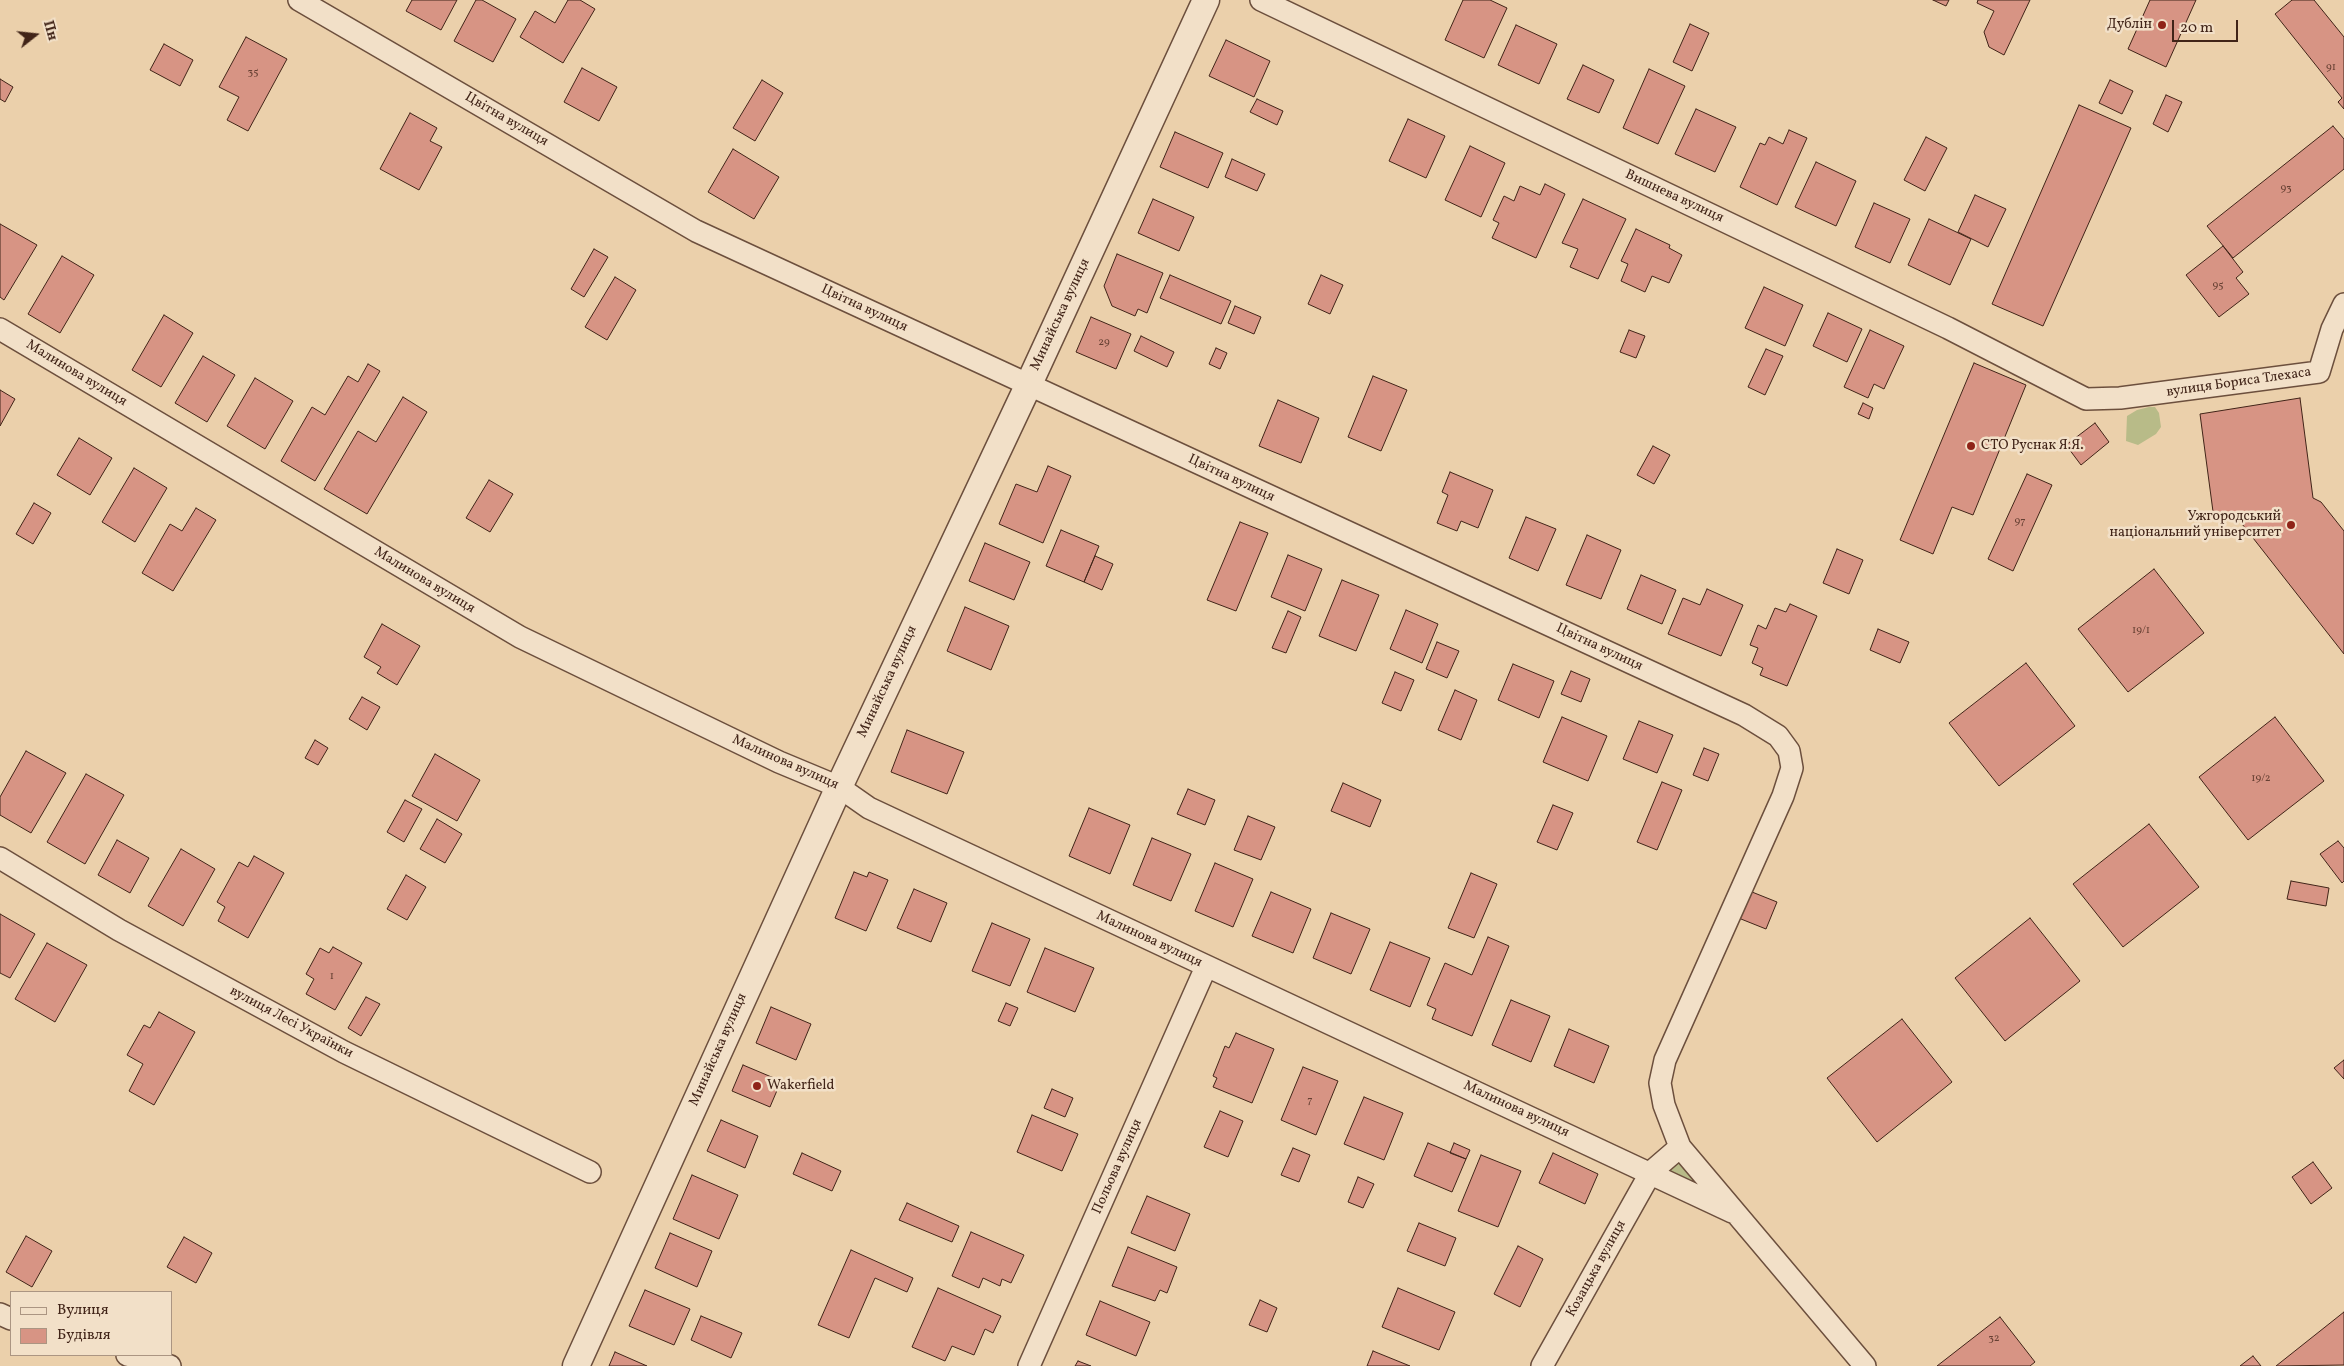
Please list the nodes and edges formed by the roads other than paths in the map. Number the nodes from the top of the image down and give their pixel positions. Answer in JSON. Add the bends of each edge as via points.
{"nodes":[{"id":1,"x":299,"y":0,"type":"edge"},
{"id":2,"x":1206,"y":0,"type":"edge"},
{"id":3,"x":1261,"y":0,"type":"edge"},
{"id":4,"x":2344,"y":304,"type":"edge"},
{"id":5,"x":0,"y":329,"type":"edge"},
{"id":6,"x":1028,"y":386,"type":"junction"},
{"id":7,"x":2086,"y":399,"type":"joint"},
{"id":8,"x":839,"y":787,"type":"junction"},
{"id":9,"x":0,"y":858,"type":"edge"},
{"id":10,"x":1206,"y":967,"type":"junction"},
{"id":11,"x":1680,"y":1147,"type":"junction"},
{"id":12,"x":590,"y":1172,"type":"dead end"},
{"id":13,"x":1651,"y":1172,"type":"junction"},
{"id":14,"x":1739,"y":1215,"type":"junction"},
{"id":15,"x":131,"y":1356,"type":"edge"},
{"id":16,"x":170,"y":1366,"type":"edge"},
{"id":17,"x":576,"y":1366,"type":"edge"},
{"id":18,"x":1029,"y":1366,"type":"edge"},
{"id":19,"x":1542,"y":1366,"type":"edge"},
{"id":20,"x":1865,"y":1366,"type":"edge"}],
"edges":[{"from":1,"to":6,"type":"street","name":"Цвітна вулиця","via":[[696,231]]},
{"from":2,"to":6,"type":"street","name":"Минайська вулиця"},
{"from":3,"to":7,"type":"street","name":"Вишнева вулиця","via":[[1948,328]]},
{"from":4,"to":7,"type":"street","name":"вулиця Бориса Тлехаса","via":[[2332,329],[2320,372],[2120,398]]},
{"from":5,"to":8,"type":"street","name":"Малинова вулиця","via":[[520,637],[779,762]]},
{"from":6,"to":8,"type":"street","name":"Минайська вулиця"},
{"from":6,"to":11,"type":"street","name":"Цвітна вулиця","via":[[1735,710],[1778,736],[1789,751],[1792,768],[1784,796],[1665,1060],[1660,1083]]},
{"from":8,"to":10,"type":"street","name":"Малинова вулиця","via":[[869,808]]},
{"from":8,"to":17,"type":"street","name":"Минайська вулиця"},
{"from":9,"to":12,"type":"street","name":"вулиця Лесі Українки","via":[[118,930],[344,1052]]},
{"from":10,"to":13,"type":"street","name":"Малинова вулиця"},
{"from":10,"to":18,"type":"street","name":"Польова вулиця"},
{"from":11,"to":13,"type":"street","name":"Козацька вулиця"},
{"from":11,"to":14,"type":"street"},
{"from":13,"to":14,"type":"street","name":"Малинова вулиця"},
{"from":13,"to":19,"type":"street","name":"Козацька вулиця"},
{"from":14,"to":20,"type":"street"},
{"from":15,"to":16,"type":"street"}]}
